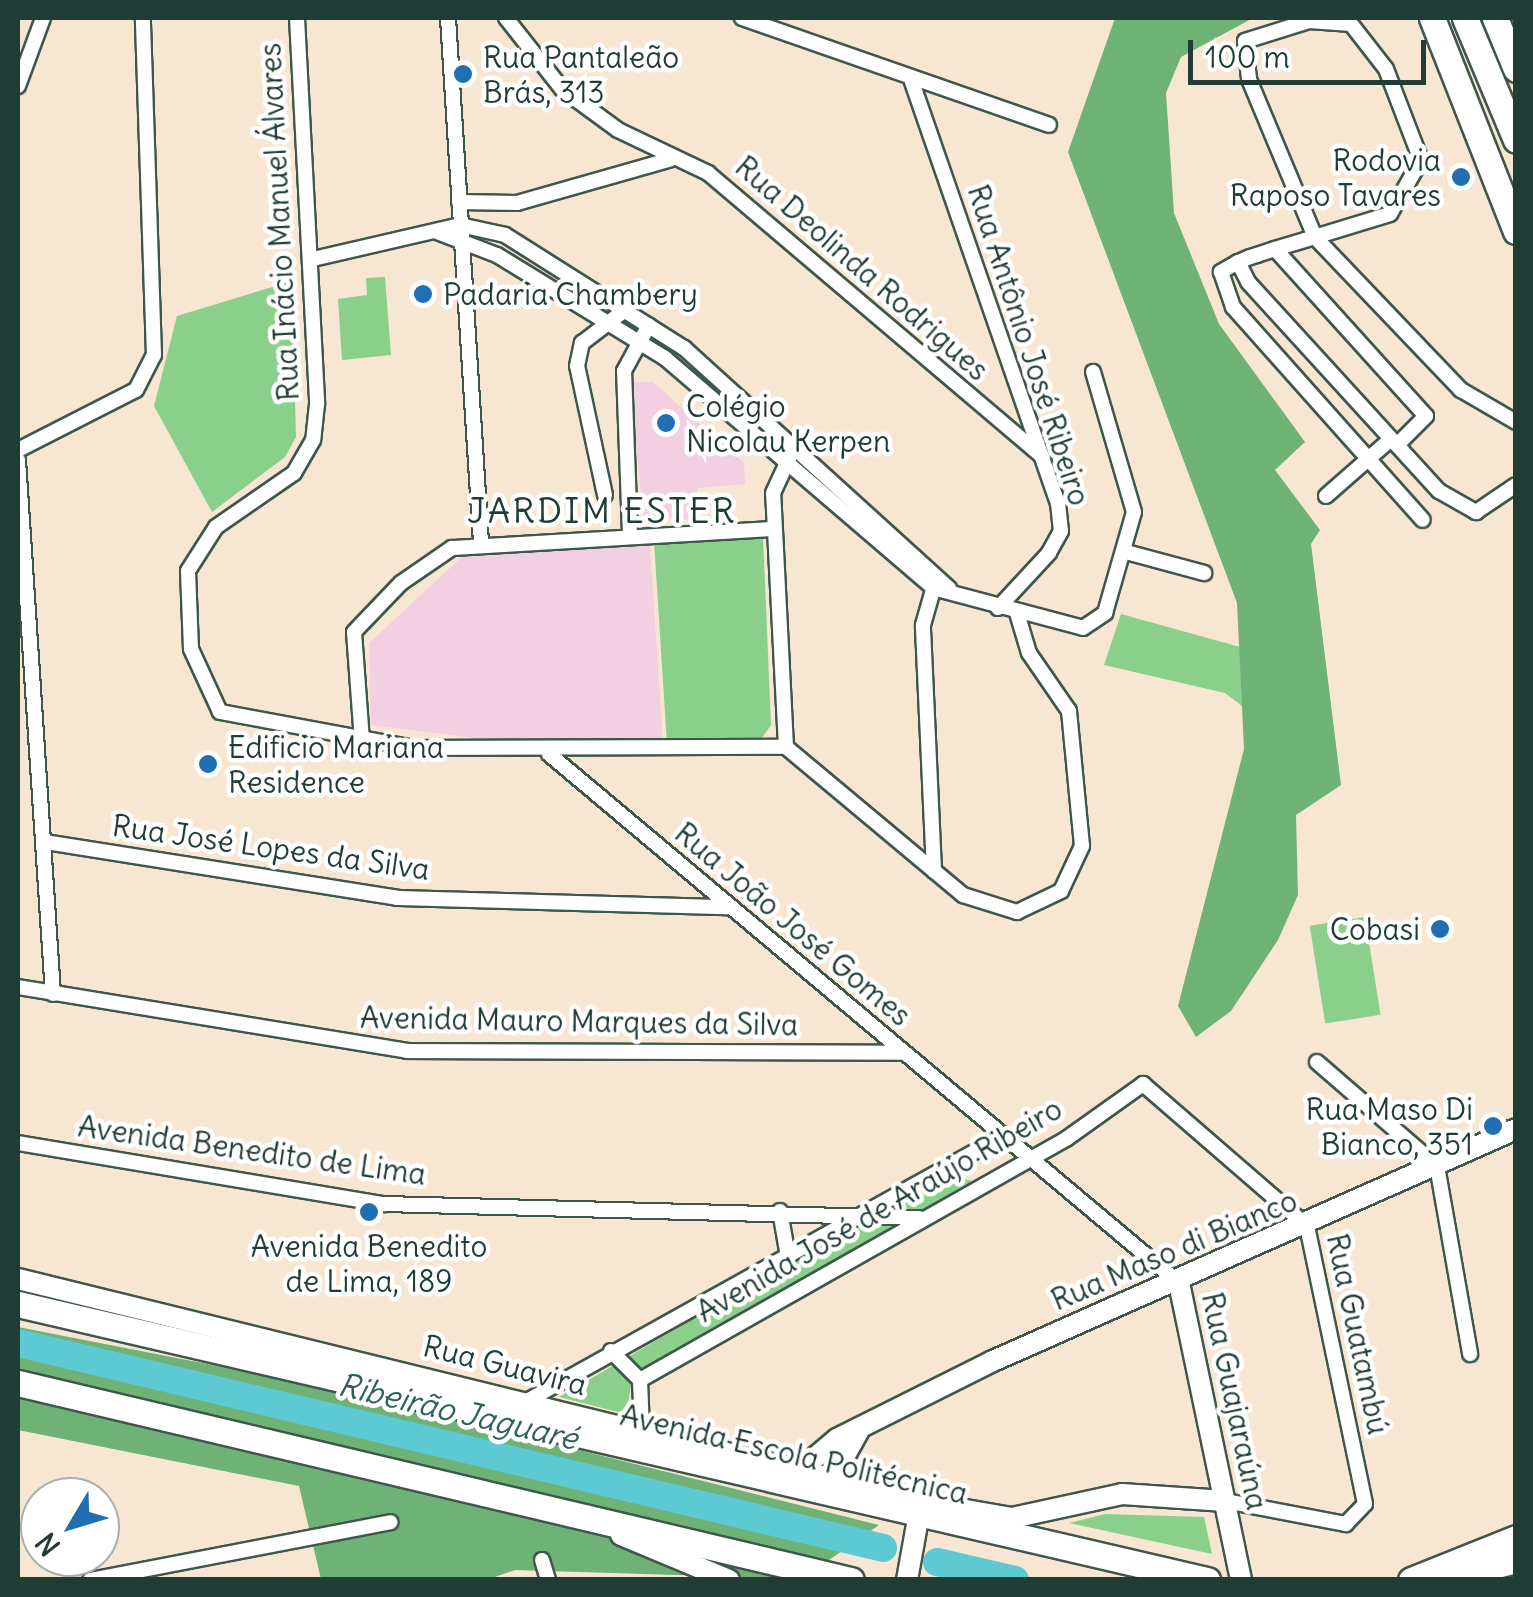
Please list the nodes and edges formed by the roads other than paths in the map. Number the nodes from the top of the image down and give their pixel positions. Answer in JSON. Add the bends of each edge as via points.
{"nodes":[{"id":1,"x":43,"y":18,"type":"edge"},
{"id":2,"x":144,"y":18,"type":"edge"},
{"id":3,"x":297,"y":18,"type":"edge"},
{"id":4,"x":448,"y":18,"type":"edge"},
{"id":5,"x":506,"y":18,"type":"edge"},
{"id":6,"x":742,"y":18,"type":"edge"},
{"id":7,"x":1432,"y":18,"type":"edge"},
{"id":8,"x":1465,"y":18,"type":"edge"},
{"id":9,"x":1495,"y":18,"type":"edge"},
{"id":10,"x":1516,"y":69,"type":"edge"},
{"id":11,"x":912,"y":82,"type":"junction"},
{"id":12,"x":18,"y":86,"type":"edge"},
{"id":13,"x":1048,"y":124,"type":"dead end"},
{"id":14,"x":1516,"y":140,"type":"edge"},
{"id":15,"x":671,"y":159,"type":"junction"},
{"id":16,"x":459,"y":202,"type":"junction"},
{"id":17,"x":1516,"y":231,"type":"edge"},
{"id":18,"x":460,"y":233,"type":"junction"},
{"id":19,"x":1315,"y":237,"type":"junction"},
{"id":20,"x":1275,"y":249,"type":"junction"},
{"id":21,"x":313,"y":259,"type":"junction"},
{"id":22,"x":1238,"y":262,"type":"junction"},
{"id":23,"x":624,"y":310,"type":"junction"},
{"id":24,"x":649,"y":325,"type":"junction"},
{"id":25,"x":610,"y":326,"type":"junction"},
{"id":26,"x":636,"y":342,"type":"junction"},
{"id":27,"x":1093,"y":372,"type":"dead end"},
{"id":28,"x":1516,"y":422,"type":"edge"},
{"id":29,"x":778,"y":429,"type":"junction"},
{"id":30,"x":1394,"y":442,"type":"junction"},
{"id":31,"x":799,"y":448,"type":"junction"},
{"id":32,"x":770,"y":449,"type":"junction"},
{"id":33,"x":18,"y":450,"type":"edge"},
{"id":34,"x":1043,"y":457,"type":"junction"},
{"id":35,"x":18,"y":460,"type":"edge"},
{"id":36,"x":1368,"y":460,"type":"junction"},
{"id":37,"x":785,"y":462,"type":"junction"},
{"id":38,"x":1516,"y":485,"type":"edge"},
{"id":39,"x":605,"y":494,"type":"dead end"},
{"id":40,"x":1326,"y":496,"type":"dead end"},
{"id":41,"x":1423,"y":520,"type":"dead end"},
{"id":42,"x":773,"y":529,"type":"junction"},
{"id":43,"x":630,"y":534,"type":"junction"},
{"id":44,"x":481,"y":542,"type":"junction"},
{"id":45,"x":1130,"y":553,"type":"junction"},
{"id":46,"x":940,"y":573,"type":"junction"},
{"id":47,"x":1204,"y":573,"type":"dead end"},
{"id":48,"x":932,"y":588,"type":"junction"},
{"id":49,"x":949,"y":588,"type":"junction"},
{"id":50,"x":998,"y":608,"type":"junction"},
{"id":51,"x":1017,"y":613,"type":"junction"},
{"id":52,"x":362,"y":741,"type":"junction"},
{"id":53,"x":786,"y":747,"type":"junction"},
{"id":54,"x":549,"y":754,"type":"junction"},
{"id":55,"x":45,"y":842,"type":"junction"},
{"id":56,"x":934,"y":870,"type":"junction"},
{"id":57,"x":730,"y":907,"type":"junction"},
{"id":58,"x":18,"y":988,"type":"edge"},
{"id":59,"x":53,"y":994,"type":"junction"},
{"id":60,"x":903,"y":1053,"type":"junction"},
{"id":61,"x":1317,"y":1062,"type":"dead end"},
{"id":62,"x":1143,"y":1084,"type":"joint"},
{"id":63,"x":1516,"y":1129,"type":"edge"},
{"id":64,"x":1003,"y":1136,"type":"junction"},
{"id":65,"x":18,"y":1143,"type":"edge"},
{"id":66,"x":1031,"y":1159,"type":"junction"},
{"id":67,"x":1437,"y":1166,"type":"junction"},
{"id":68,"x":858,"y":1210,"type":"junction"},
{"id":69,"x":780,"y":1211,"type":"junction"},
{"id":70,"x":919,"y":1218,"type":"junction"},
{"id":71,"x":1307,"y":1226,"type":"junction"},
{"id":72,"x":786,"y":1251,"type":"junction"},
{"id":73,"x":18,"y":1279,"type":"edge"},
{"id":74,"x":1179,"y":1283,"type":"junction"},
{"id":75,"x":18,"y":1304,"type":"edge"},
{"id":76,"x":611,"y":1352,"type":"junction"},
{"id":77,"x":1470,"y":1354,"type":"dead end"},
{"id":78,"x":640,"y":1380,"type":"junction"},
{"id":79,"x":18,"y":1383,"type":"edge"},
{"id":80,"x":524,"y":1402,"type":"junction"},
{"id":81,"x":642,"y":1430,"type":"junction"},
{"id":82,"x":859,"y":1430,"type":"junction"},
{"id":83,"x":709,"y":1456,"type":"junction"},
{"id":84,"x":804,"y":1468,"type":"junction"},
{"id":85,"x":846,"y":1480,"type":"junction"},
{"id":86,"x":1225,"y":1502,"type":"junction"},
{"id":87,"x":564,"y":1513,"type":"junction"},
{"id":88,"x":918,"y":1520,"type":"junction"},
{"id":89,"x":390,"y":1522,"type":"dead end"},
{"id":90,"x":1330,"y":1524,"type":"joint"},
{"id":91,"x":1516,"y":1538,"type":"edge"},
{"id":92,"x":542,"y":1560,"type":"dead end"},
{"id":93,"x":1516,"y":1560,"type":"edge"},
{"id":94,"x":704,"y":1576,"type":"edge"},
{"id":95,"x":907,"y":1578,"type":"edge"},
{"id":96,"x":90,"y":1580,"type":"edge"},
{"id":97,"x":548,"y":1580,"type":"edge"},
{"id":98,"x":728,"y":1580,"type":"edge"},
{"id":99,"x":851,"y":1580,"type":"edge"},
{"id":100,"x":1206,"y":1580,"type":"edge"},
{"id":101,"x":1241,"y":1580,"type":"edge"},
{"id":102,"x":1411,"y":1580,"type":"edge"},
{"id":103,"x":1442,"y":1580,"type":"edge"}],
"edges":[{"from":1,"to":12,"type":"street"},
{"from":2,"to":33,"type":"street","via":[[154,355],[136,390]]},
{"from":3,"to":21,"type":"street","name":"Rua Inácio Manuel Álvares"},
{"from":4,"to":16,"type":"street"},
{"from":5,"to":15,"type":"street","name":"Rua Deolinda Rodrigues","via":[[562,89]]},
{"from":6,"to":11,"type":"street"},
{"from":7,"to":17,"type":"highway"},
{"from":8,"to":14,"type":"highway"},
{"from":9,"to":10,"type":"highway"},
{"from":11,"to":13,"type":"street"},
{"from":11,"to":34,"type":"street","name":"Rua Antônio José Ribeiro"},
{"from":15,"to":16,"type":"street","via":[[517,203]]},
{"from":15,"to":34,"type":"street","name":"Rua Deolinda Rodrigues","via":[[708,173]]},
{"from":16,"to":18,"type":"street"},
{"from":18,"to":21,"type":"street"},
{"from":18,"to":23,"type":"street","via":[[504,235]]},
{"from":18,"to":25,"type":"street"},
{"from":18,"to":44,"type":"street"},
{"from":19,"to":19,"type":"street","via":[[1390,214],[1421,160],[1379,58],[1352,24],[1335,19],[1254,35],[1242,54]]},
{"from":19,"to":20,"type":"street"},
{"from":19,"to":28,"type":"street","via":[[1461,390]]},
{"from":20,"to":22,"type":"street"},
{"from":20,"to":30,"type":"street","via":[[1426,416]]},
{"from":21,"to":52,"type":"street","name":"Rua Inácio Manuel Álvares","via":[[312,440],[294,473],[196,547],[182,598],[202,686],[220,712]]},
{"from":22,"to":30,"type":"street","via":[[1260,298]]},
{"from":22,"to":36,"type":"street","via":[[1220,280],[1233,307]]},
{"from":23,"to":24,"type":"street"},
{"from":23,"to":25,"type":"street"},
{"from":24,"to":26,"type":"street"},
{"from":24,"to":29,"type":"street"},
{"from":25,"to":26,"type":"street"},
{"from":25,"to":39,"type":"street","via":[[582,343],[577,366]]},
{"from":26,"to":32,"type":"street"},
{"from":26,"to":43,"type":"street","via":[[624,371]]},
{"from":27,"to":45,"type":"street","via":[[1130,474]]},
{"from":29,"to":31,"type":"street"},
{"from":29,"to":32,"type":"street"},
{"from":30,"to":36,"type":"street"},
{"from":30,"to":38,"type":"street","via":[[1463,509],[1490,507]]},
{"from":31,"to":37,"type":"street"},
{"from":31,"to":46,"type":"street"},
{"from":32,"to":37,"type":"street"},
{"from":34,"to":50,"type":"street","name":"Rua Antônio José Ribeiro","via":[[1061,531]]},
{"from":35,"to":55,"type":"street"},
{"from":36,"to":40,"type":"street"},
{"from":36,"to":41,"type":"street"},
{"from":37,"to":42,"type":"street","via":[[773,480]]},
{"from":37,"to":48,"type":"street"},
{"from":42,"to":43,"type":"street"},
{"from":42,"to":53,"type":"street"},
{"from":43,"to":44,"type":"street"},
{"from":44,"to":52,"type":"street","via":[[430,561],[354,632]]},
{"from":45,"to":47,"type":"street"},
{"from":45,"to":51,"type":"street","via":[[1105,614],[1083,628]]},
{"from":46,"to":48,"type":"street"},
{"from":46,"to":49,"type":"street"},
{"from":48,"to":49,"type":"street"},
{"from":48,"to":56,"type":"street","via":[[923,625]]},
{"from":49,"to":50,"type":"street"},
{"from":50,"to":51,"type":"street"},
{"from":51,"to":56,"type":"street","via":[[1073,725],[1076,870],[1046,902],[1017,912],[984,908]]},
{"from":52,"to":54,"type":"street","name":"Rua Inácio Manuel Álvares"},
{"from":53,"to":54,"type":"street","name":"Rua Inácio Manuel Álvares"},
{"from":53,"to":56,"type":"street"},
{"from":54,"to":57,"type":"street","name":"Rua João José Gomes"},
{"from":55,"to":57,"type":"street","name":"Rua José Lopes da Silva","via":[[397,898]]},
{"from":55,"to":59,"type":"street"},
{"from":57,"to":60,"type":"street","name":"Rua João José Gomes"},
{"from":58,"to":59,"type":"street","name":"Avenida Mauro Marques da Silva"},
{"from":59,"to":60,"type":"street","name":"Avenida Mauro Marques da Silva","via":[[408,1051]]},
{"from":60,"to":64,"type":"street","name":"Rua João José Gomes"},
{"from":61,"to":67,"type":"street"},
{"from":62,"to":66,"type":"street","name":"Avenida José de Araújo Ribeiro"},
{"from":62,"to":71,"type":"street","name":"Rua Guatambú"},
{"from":63,"to":67,"type":"main road","name":"Rua Maso di Bianco"},
{"from":64,"to":66,"type":"street","name":"Rua Guajaraúna"},
{"from":64,"to":68,"type":"street","name":"Avenida José de Araújo Ribeiro"},
{"from":65,"to":69,"type":"street","name":"Avenida Benedito de Lima","via":[[384,1204]]},
{"from":66,"to":70,"type":"street","name":"Avenida José de Araújo Ribeiro"},
{"from":66,"to":74,"type":"street","name":"Rua Guajaraúna"},
{"from":67,"to":71,"type":"main road","name":"Rua Maso di Bianco"},
{"from":67,"to":77,"type":"street"},
{"from":68,"to":69,"type":"street","name":"Avenida Benedito de Lima"},
{"from":68,"to":70,"type":"street","name":"Avenida Benedito de Lima"},
{"from":68,"to":72,"type":"street","name":"Avenida José de Araújo Ribeiro"},
{"from":69,"to":72,"type":"street"},
{"from":70,"to":78,"type":"street","name":"Avenida José de Araújo Ribeiro"},
{"from":71,"to":74,"type":"main road","name":"Rua Maso di Bianco"},
{"from":71,"to":90,"type":"street","name":"Rua Guatambú","via":[[1365,1504],[1353,1522]]},
{"from":72,"to":76,"type":"street","name":"Avenida José de Araújo Ribeiro"},
{"from":73,"to":80,"type":"main road","name":"Rua Guavira"},
{"from":74,"to":82,"type":"main road","name":"Rua Maso di Bianco"},
{"from":74,"to":86,"type":"main road","name":"Rua Guajaraúna"},
{"from":75,"to":83,"type":"highway","name":"Avenida Escola Politécnica"},
{"from":76,"to":78,"type":"street"},
{"from":76,"to":80,"type":"street","name":"Avenida José de Araújo Ribeiro"},
{"from":78,"to":81,"type":"street"},
{"from":79,"to":87,"type":"highway"},
{"from":80,"to":81,"type":"main road","name":"Rua Guavira"},
{"from":81,"to":83,"type":"main road","name":"Rua Guavira"},
{"from":82,"to":84,"type":"main road","name":"Rua Maso di Bianco"},
{"from":82,"to":85,"type":"main road","via":[[843,1459]]},
{"from":83,"to":84,"type":"main road","name":"Rua Guavira"},
{"from":83,"to":88,"type":"highway","name":"Avenida Escola Politécnica"},
{"from":84,"to":85,"type":"main road","name":"Rua Guavira"},
{"from":85,"to":88,"type":"main road","name":"Rua Guavira"},
{"from":86,"to":88,"type":"main road","name":"Rua Guavira","via":[[1134,1493],[1012,1518]]},
{"from":86,"to":90,"type":"street","name":"Rua Guavira"},
{"from":86,"to":101,"type":"main road","name":"Rua Guajaraúna"},
{"from":87,"to":94,"type":"main road"},
{"from":87,"to":99,"type":"highway"},
{"from":88,"to":95,"type":"main road"},
{"from":88,"to":100,"type":"highway","name":"Avenida Escola Politécnica"},
{"from":89,"to":96,"type":"street"},
{"from":91,"to":102,"type":"highway"},
{"from":92,"to":97,"type":"street"},
{"from":93,"to":103,"type":"highway"},
{"from":94,"to":98,"type":"main road"}]}
